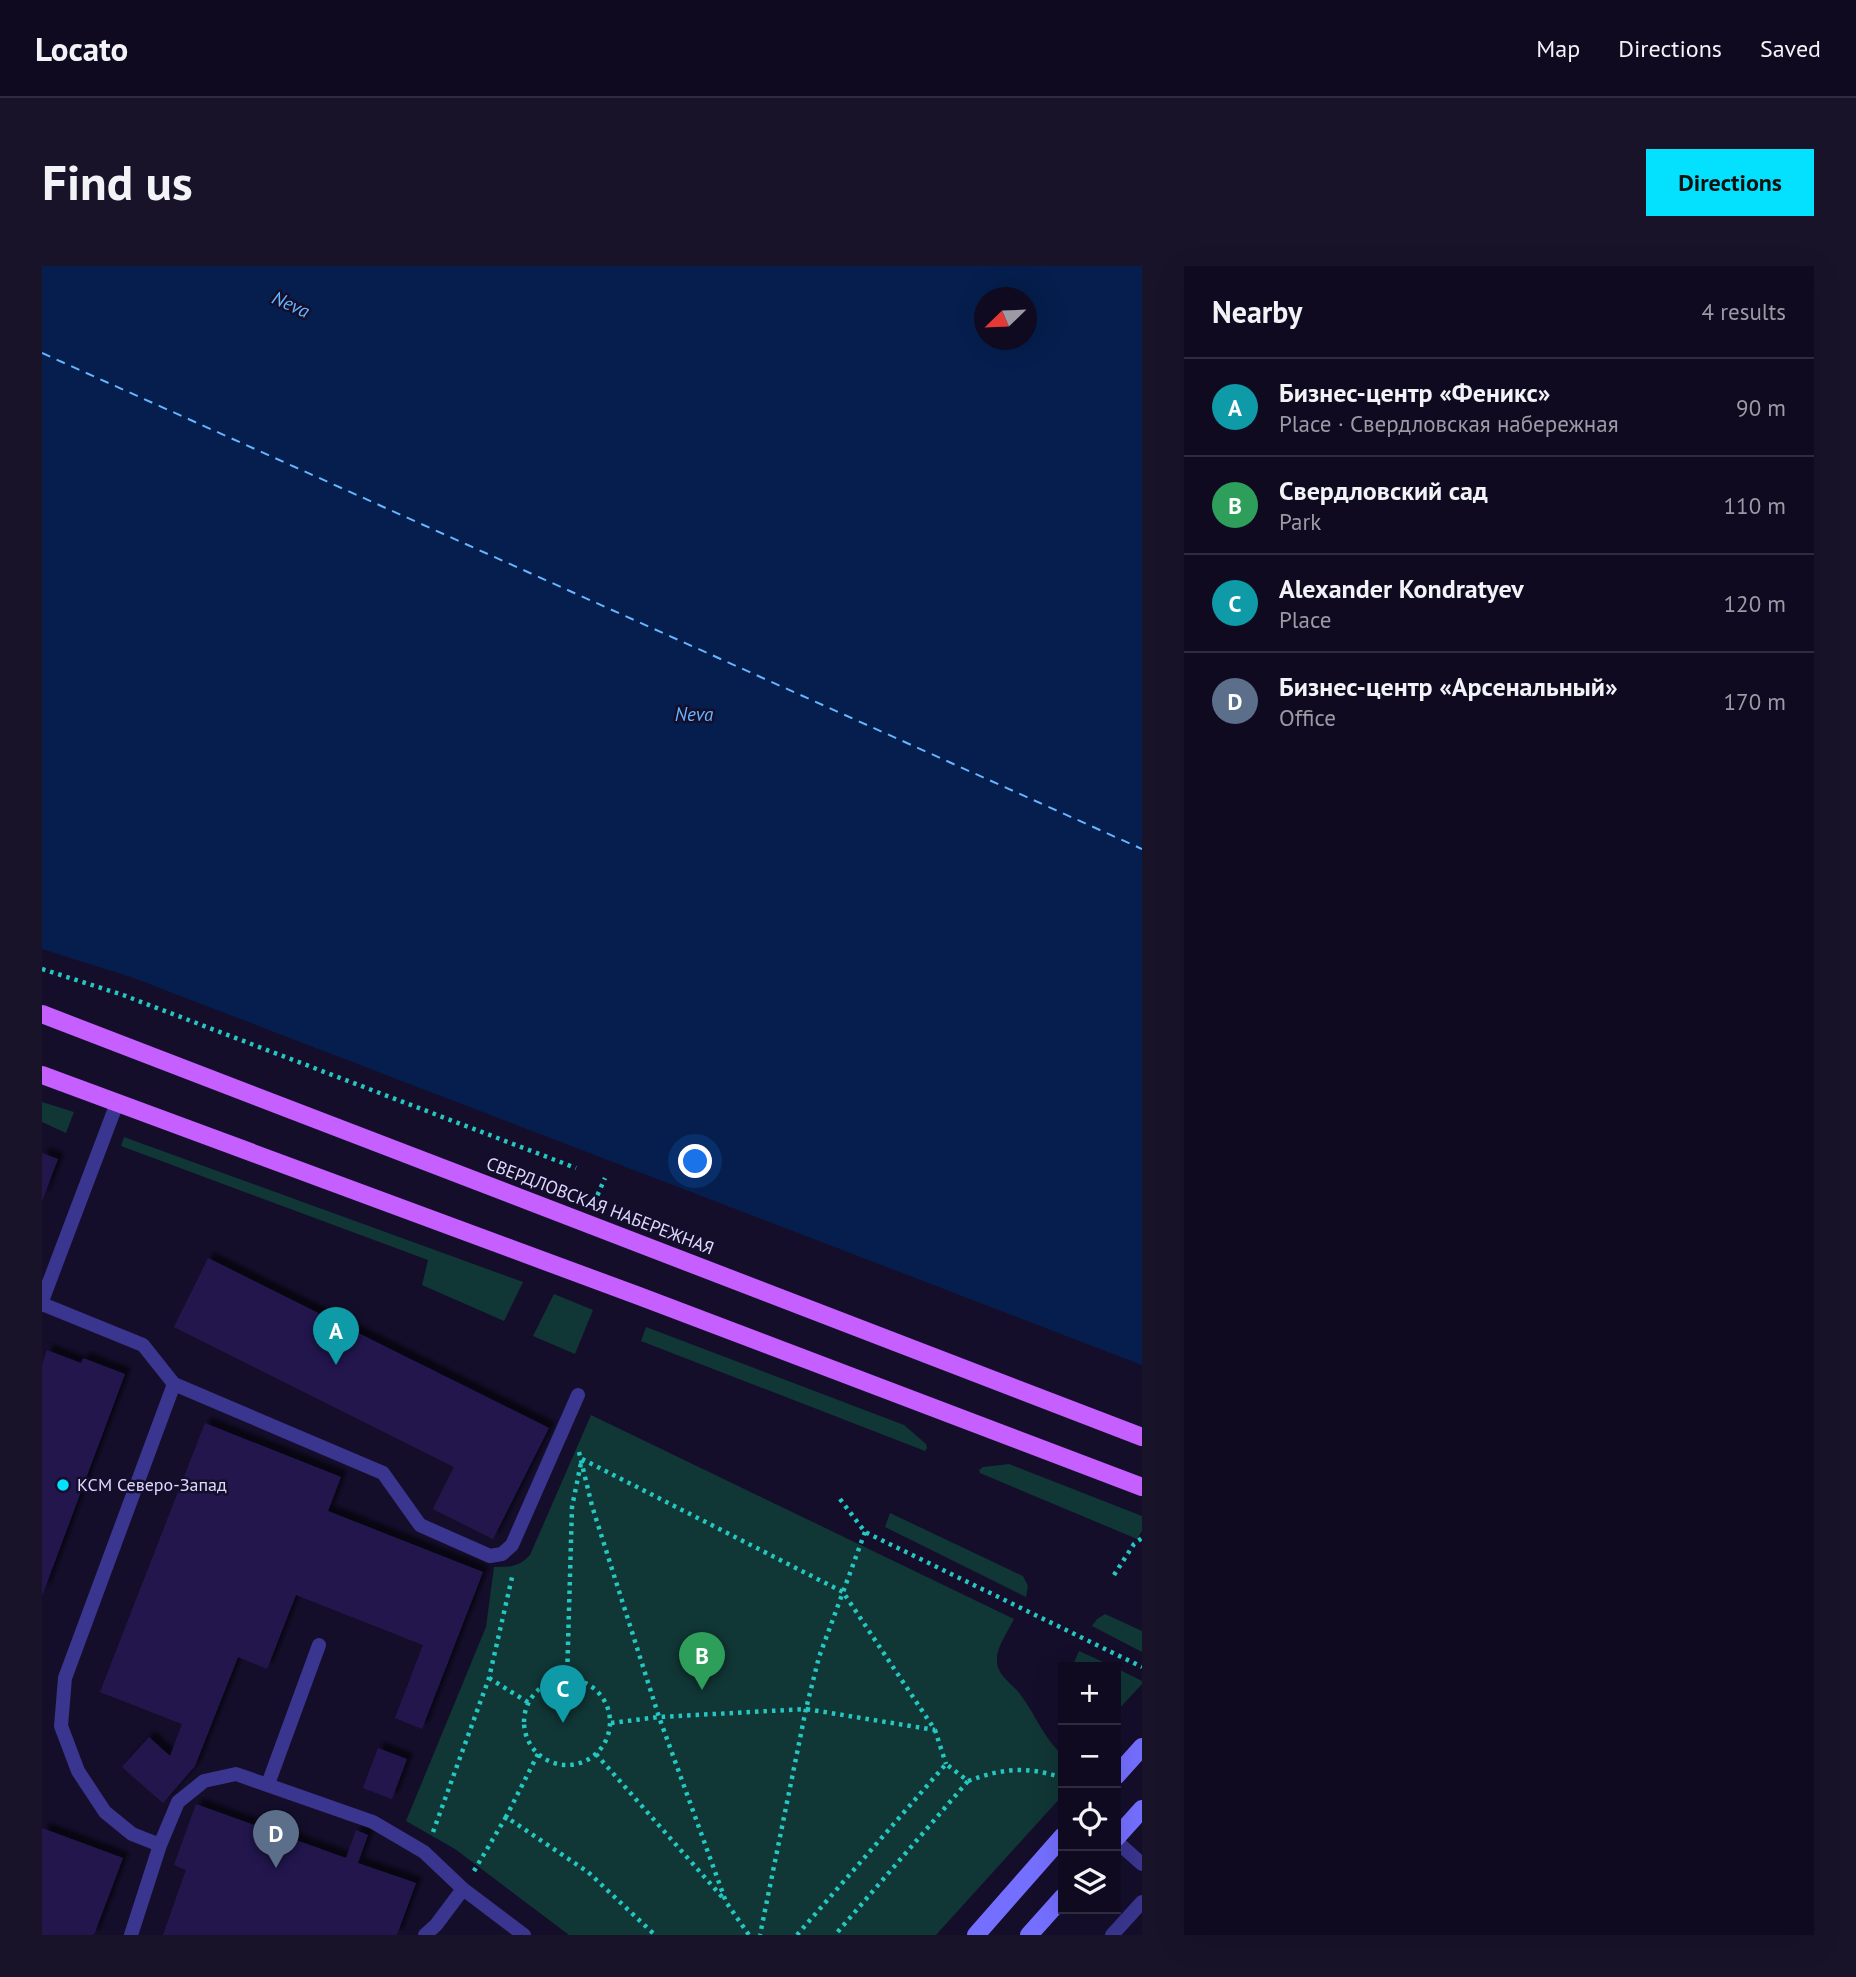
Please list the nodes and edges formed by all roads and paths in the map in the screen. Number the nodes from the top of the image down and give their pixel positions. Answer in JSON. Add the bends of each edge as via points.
{"nodes":[{"id":1,"x":42,"y":969,"type":"edge"},
{"id":2,"x":42,"y":1014,"type":"edge"},
{"id":3,"x":42,"y":1075,"type":"edge"},
{"id":4,"x":117,"y":1103,"type":"junction"},
{"id":5,"x":576,"y":1168,"type":"dead end"},
{"id":6,"x":42,"y":1302,"type":"edge"},
{"id":7,"x":174,"y":1384,"type":"junction"},
{"id":8,"x":578,"y":1395,"type":"dead end"},
{"id":9,"x":1142,"y":1437,"type":"edge"},
{"id":10,"x":582,"y":1459,"type":"junction"},
{"id":11,"x":1142,"y":1487,"type":"edge"},
{"id":12,"x":840,"y":1499,"type":"dead end"},
{"id":13,"x":865,"y":1532,"type":"junction"},
{"id":14,"x":1142,"y":1538,"type":"edge"},
{"id":15,"x":502,"y":1554,"type":"junction"},
{"id":16,"x":1114,"y":1575,"type":"dead end"},
{"id":17,"x":843,"y":1592,"type":"junction"},
{"id":18,"x":318,"y":1645,"type":"dead end"},
{"id":19,"x":1142,"y":1667,"type":"edge"},
{"id":20,"x":489,"y":1678,"type":"junction"},
{"id":21,"x":567,"y":1679,"type":"junction"},
{"id":22,"x":528,"y":1703,"type":"junction"},
{"id":23,"x":806,"y":1709,"type":"junction"},
{"id":24,"x":659,"y":1717,"type":"junction"},
{"id":25,"x":611,"y":1723,"type":"junction"},
{"id":26,"x":935,"y":1730,"type":"junction"},
{"id":27,"x":1142,"y":1746,"type":"edge"},
{"id":28,"x":538,"y":1754,"type":"junction"},
{"id":29,"x":596,"y":1754,"type":"junction"},
{"id":30,"x":946,"y":1764,"type":"junction"},
{"id":31,"x":1121,"y":1770,"type":"edge"},
{"id":32,"x":1058,"y":1777,"type":"edge"},
{"id":33,"x":968,"y":1781,"type":"junction"},
{"id":34,"x":268,"y":1784,"type":"junction"},
{"id":35,"x":1142,"y":1809,"type":"edge"},
{"id":36,"x":506,"y":1817,"type":"junction"},
{"id":37,"x":1121,"y":1833,"type":"edge"},
{"id":38,"x":1058,"y":1842,"type":"edge"},
{"id":39,"x":1121,"y":1844,"type":"edge"},
{"id":40,"x":160,"y":1845,"type":"junction"},
{"id":41,"x":424,"y":1852,"type":"junction"},
{"id":42,"x":1142,"y":1864,"type":"edge"},
{"id":43,"x":463,"y":1889,"type":"junction"},
{"id":44,"x":726,"y":1902,"type":"junction"},
{"id":45,"x":1142,"y":1902,"type":"edge"},
{"id":46,"x":1058,"y":1903,"type":"edge"},
{"id":47,"x":131,"y":1935,"type":"edge"},
{"id":48,"x":425,"y":1935,"type":"edge"},
{"id":49,"x":524,"y":1935,"type":"edge"},
{"id":50,"x":655,"y":1935,"type":"edge"},
{"id":51,"x":749,"y":1935,"type":"edge"},
{"id":52,"x":760,"y":1935,"type":"edge"},
{"id":53,"x":797,"y":1935,"type":"edge"},
{"id":54,"x":835,"y":1935,"type":"edge"},
{"id":55,"x":976,"y":1935,"type":"edge"},
{"id":56,"x":1029,"y":1935,"type":"edge"},
{"id":57,"x":1112,"y":1935,"type":"edge"}],
"edges":[{"from":1,"to":5,"type":"path","via":[[123,995]]},
{"from":2,"to":9,"type":"main road","name":"СВЕРДЛОВСКАЯ НАБЕРЕЖНАЯ"},
{"from":3,"to":4,"type":"main road"},
{"from":4,"to":6,"type":"lane"},
{"from":4,"to":11,"type":"main road"},
{"from":6,"to":7,"type":"lane","via":[[143,1345]]},
{"from":7,"to":15,"type":"lane","via":[[383,1473],[420,1525],[491,1556]]},
{"from":7,"to":40,"type":"lane","via":[[65,1678],[61,1727],[78,1771],[105,1812],[132,1834]]},
{"from":8,"to":15,"type":"lane","via":[[512,1545]]},
{"from":10,"to":17,"type":"path"},
{"from":10,"to":21,"type":"path","via":[[572,1507]]},
{"from":10,"to":24,"type":"path","via":[[592,1506]]},
{"from":12,"to":13,"type":"path"},
{"from":13,"to":17,"type":"path"},
{"from":13,"to":19,"type":"path"},
{"from":14,"to":16,"type":"path"},
{"from":15,"to":20,"type":"path","via":[[513,1574]]},
{"from":17,"to":23,"type":"path"},
{"from":17,"to":26,"type":"path"},
{"from":18,"to":34,"type":"lane"},
{"from":20,"to":22,"type":"path"},
{"from":20,"to":41,"type":"path"},
{"from":21,"to":22,"type":"path","via":[[549,1683]]},
{"from":21,"to":25,"type":"path","via":[[591,1686],[602,1696]]},
{"from":22,"to":28,"type":"path","via":[[525,1730]]},
{"from":23,"to":24,"type":"path"},
{"from":23,"to":26,"type":"path"},
{"from":23,"to":52,"type":"path"},
{"from":24,"to":25,"type":"path"},
{"from":24,"to":44,"type":"path"},
{"from":25,"to":29,"type":"path"},
{"from":26,"to":30,"type":"path"},
{"from":27,"to":31,"type":"main road"},
{"from":28,"to":29,"type":"path","via":[[564,1766],[578,1765]]},
{"from":28,"to":36,"type":"path"},
{"from":29,"to":44,"type":"path"},
{"from":30,"to":33,"type":"path"},
{"from":30,"to":53,"type":"path"},
{"from":32,"to":33,"type":"path","via":[[1030,1769],[996,1771]]},
{"from":33,"to":54,"type":"path"},
{"from":34,"to":40,"type":"lane","via":[[236,1774],[204,1781],[178,1802]]},
{"from":34,"to":41,"type":"lane","via":[[373,1822]]},
{"from":35,"to":37,"type":"main road"},
{"from":36,"to":43,"type":"path"},
{"from":36,"to":50,"type":"path","via":[[588,1872]]},
{"from":38,"to":55,"type":"main road"},
{"from":39,"to":42,"type":"lane"},
{"from":40,"to":47,"type":"lane"},
{"from":41,"to":43,"type":"lane"},
{"from":43,"to":48,"type":"lane"},
{"from":43,"to":49,"type":"lane"},
{"from":44,"to":51,"type":"path"},
{"from":45,"to":57,"type":"lane"},
{"from":46,"to":56,"type":"main road"}]}
